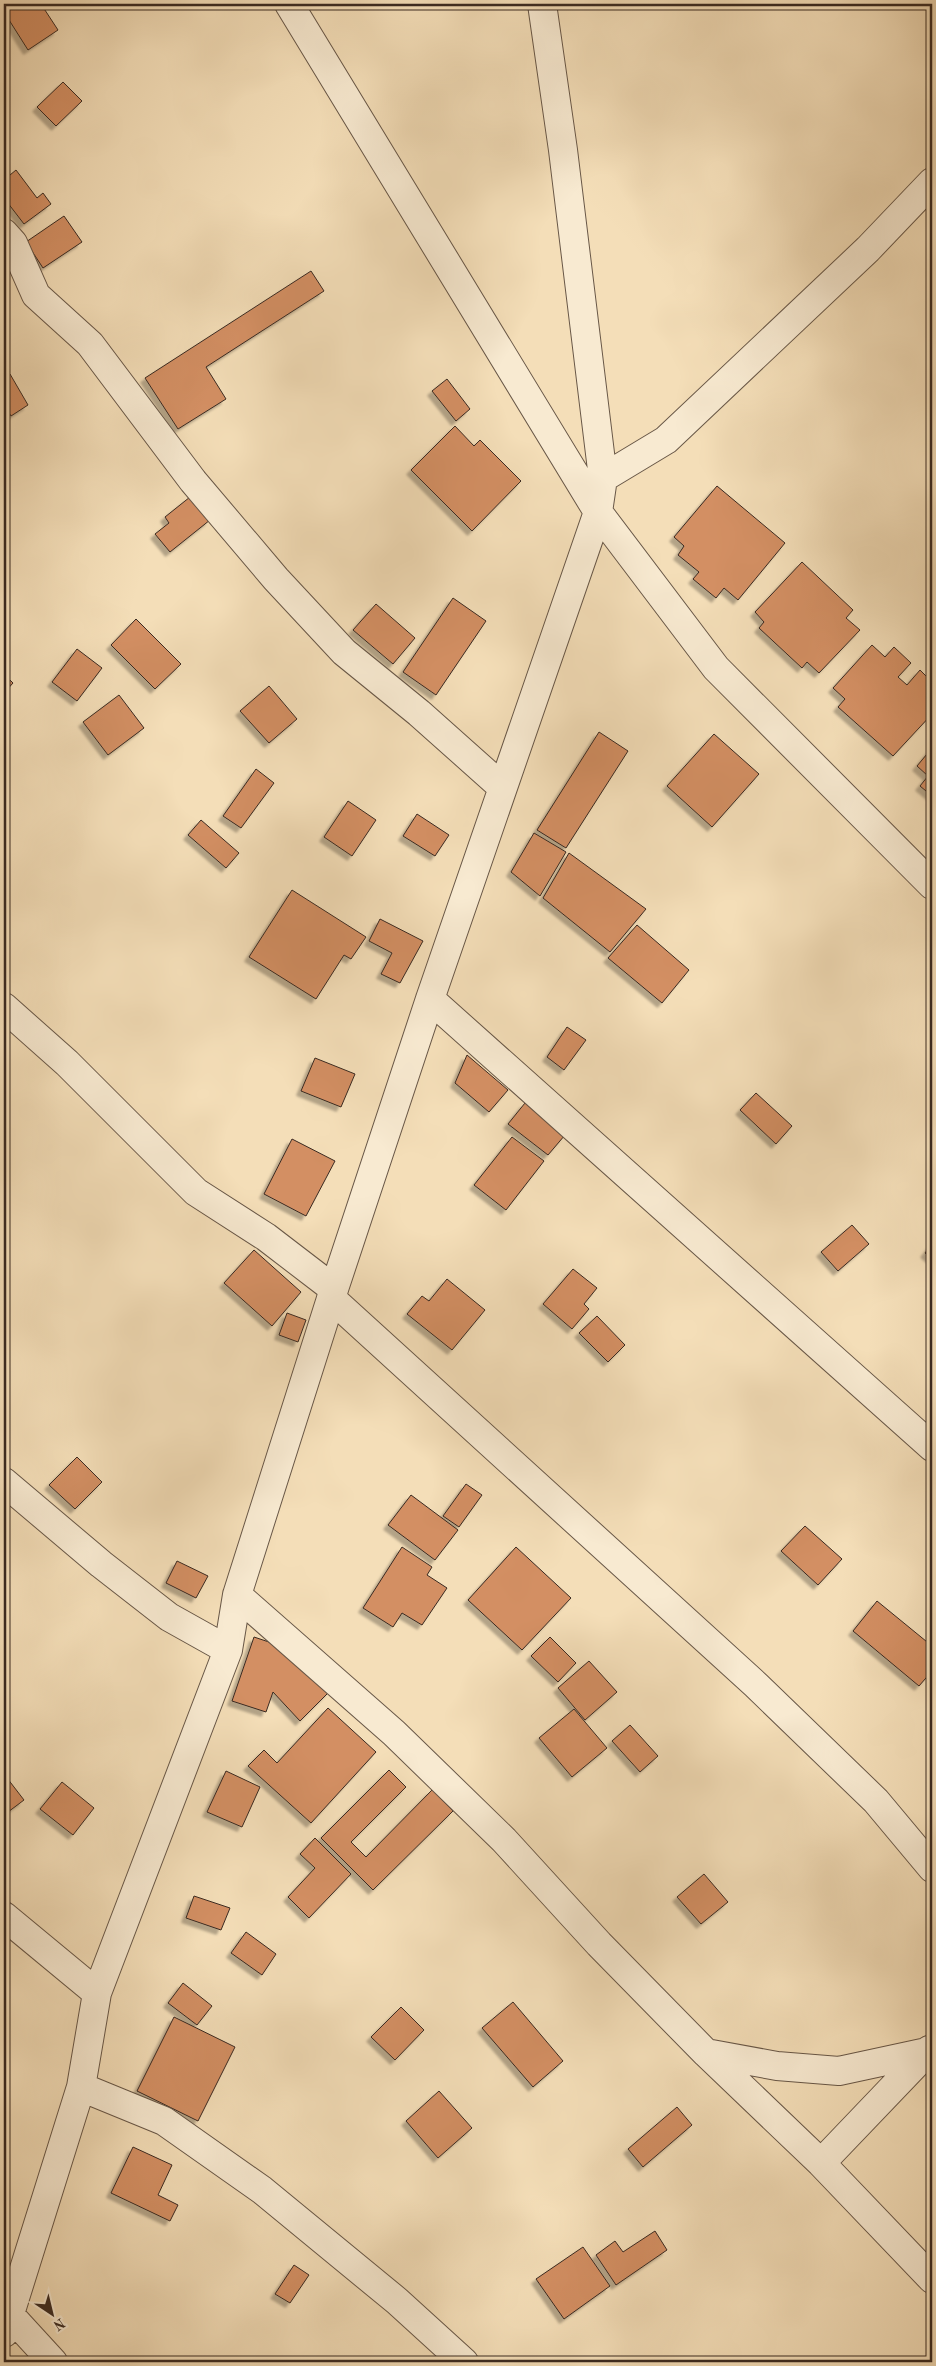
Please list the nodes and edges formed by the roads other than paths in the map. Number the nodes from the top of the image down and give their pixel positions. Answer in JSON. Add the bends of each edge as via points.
{"nodes":[{"id":1,"x":289,"y":4,"type":"edge"},
{"id":2,"x":542,"y":4,"type":"edge"},
{"id":3,"x":932,"y":182,"type":"edge"},
{"id":4,"x":4,"y":233,"type":"edge"},
{"id":5,"x":603,"y":478,"type":"junction"},
{"id":6,"x":598,"y":512,"type":"junction"},
{"id":7,"x":502,"y":787,"type":"junction"},
{"id":8,"x":932,"y":884,"type":"edge"},
{"id":9,"x":430,"y":998,"type":"junction"},
{"id":10,"x":4,"y":1007,"type":"edge"},
{"id":11,"x":333,"y":1292,"type":"junction"},
{"id":12,"x":932,"y":1446,"type":"edge"},
{"id":13,"x":4,"y":1482,"type":"edge"},
{"id":14,"x":237,"y":1595,"type":"junction"},
{"id":15,"x":228,"y":1650,"type":"junction"},
{"id":16,"x":932,"y":1868,"type":"edge"},
{"id":17,"x":4,"y":1916,"type":"edge"},
{"id":18,"x":97,"y":1993,"type":"junction"},
{"id":19,"x":930,"y":2050,"type":"edge"},
{"id":20,"x":706,"y":2053,"type":"junction"},
{"id":21,"x":81,"y":2087,"type":"junction"},
{"id":22,"x":821,"y":2163,"type":"junction"},
{"id":23,"x":932,"y":2278,"type":"edge"},
{"id":24,"x":6,"y":2323,"type":"edge"},
{"id":25,"x":53,"y":2362,"type":"edge"},
{"id":26,"x":464,"y":2362,"type":"edge"}],
"edges":[{"from":1,"to":6,"type":"street"},
{"from":2,"to":5,"type":"street"},
{"from":3,"to":5,"type":"street","via":[[868,250],[666,440]]},
{"from":4,"to":7,"type":"street","via":[[13,243],[36,295],[90,344],[193,481],[276,579],[344,652]]},
{"from":5,"to":6,"type":"street"},
{"from":6,"to":7,"type":"street"},
{"from":6,"to":8,"type":"street","via":[[716,668]]},
{"from":7,"to":9,"type":"street"},
{"from":9,"to":11,"type":"street"},
{"from":9,"to":12,"type":"street"},
{"from":10,"to":11,"type":"street","via":[[66,1063],[196,1192],[266,1237],[326,1283]]},
{"from":11,"to":14,"type":"street"},
{"from":11,"to":16,"type":"street","via":[[756,1685],[876,1801]]},
{"from":13,"to":15,"type":"street","via":[[154,1605]]},
{"from":14,"to":15,"type":"street"},
{"from":14,"to":20,"type":"street","via":[[394,1733],[504,1840],[599,1944]]},
{"from":15,"to":18,"type":"street"},
{"from":17,"to":18,"type":"street"},
{"from":18,"to":21,"type":"street"},
{"from":19,"to":20,"type":"street","via":[[839,2071],[777,2066]]},
{"from":19,"to":22,"type":"street"},
{"from":20,"to":22,"type":"street"},
{"from":21,"to":24,"type":"street"},
{"from":21,"to":26,"type":"street","via":[[164,2121],[262,2190],[397,2301]]},
{"from":22,"to":23,"type":"street"},
{"from":24,"to":25,"type":"street"}]}
